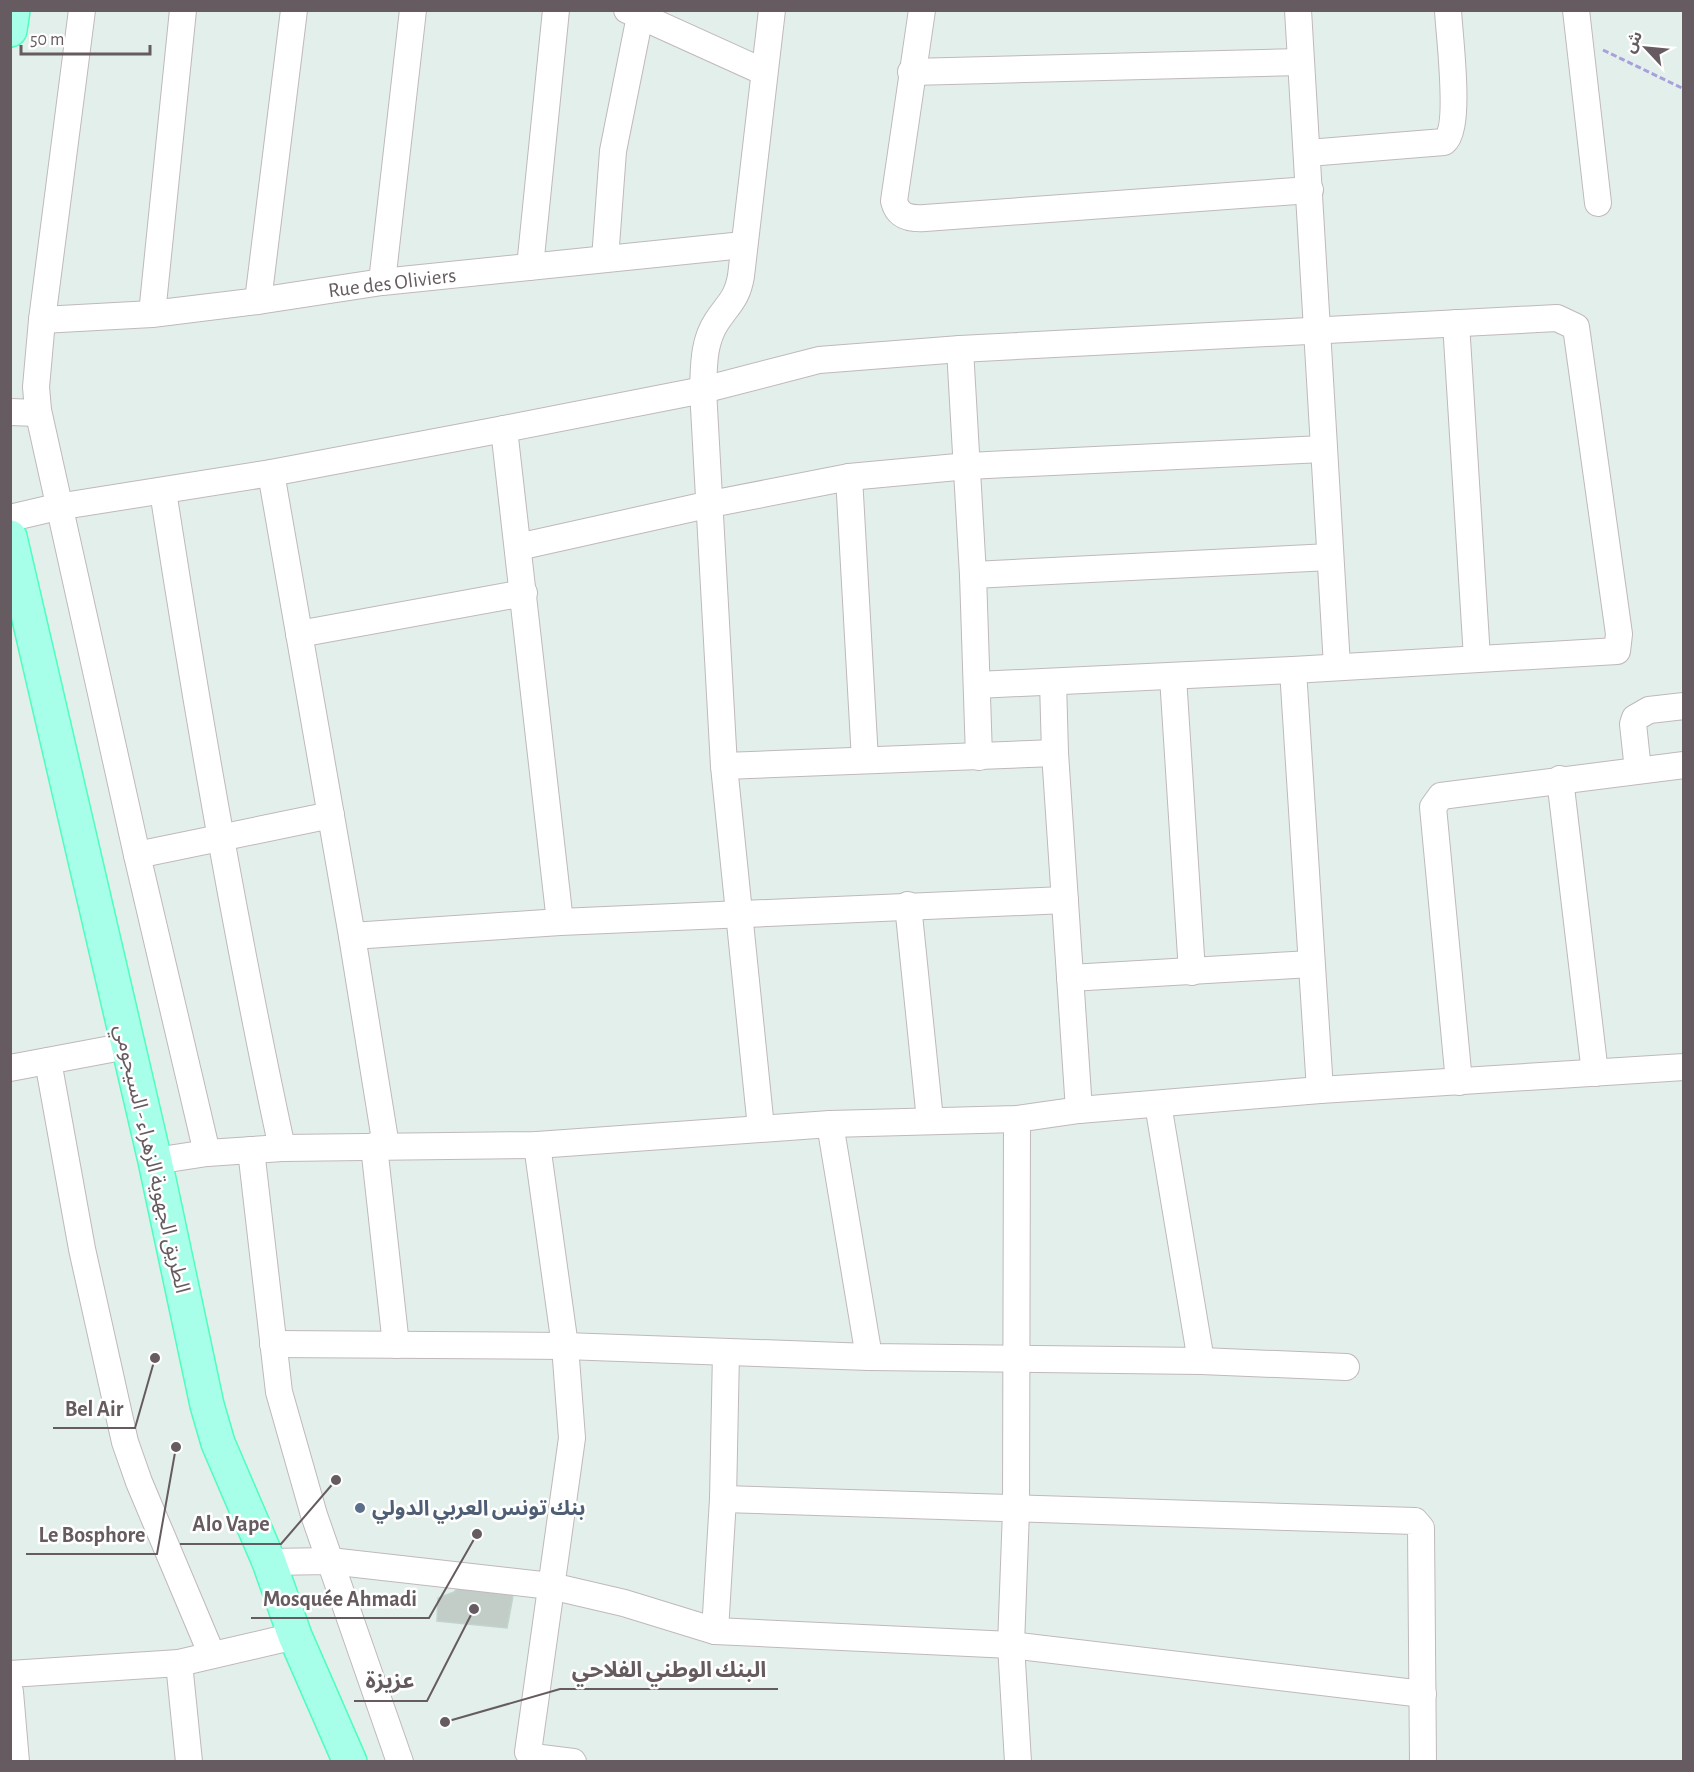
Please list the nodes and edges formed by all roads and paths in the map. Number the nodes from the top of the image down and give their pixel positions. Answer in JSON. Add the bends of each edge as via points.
{"nodes":[{"id":1,"x":13,"y":10,"type":"edge"},
{"id":2,"x":82,"y":10,"type":"edge"},
{"id":3,"x":183,"y":10,"type":"edge"},
{"id":4,"x":294,"y":10,"type":"edge"},
{"id":5,"x":413,"y":10,"type":"edge"},
{"id":6,"x":556,"y":10,"type":"edge"},
{"id":7,"x":772,"y":10,"type":"edge"},
{"id":8,"x":922,"y":10,"type":"edge"},
{"id":9,"x":1298,"y":10,"type":"edge"},
{"id":10,"x":1448,"y":10,"type":"edge"},
{"id":11,"x":1576,"y":10,"type":"edge"},
{"id":12,"x":634,"y":13,"type":"edge"},
{"id":13,"x":10,"y":30,"type":"edge"},
{"id":14,"x":1579,"y":39,"type":"junction"},
{"id":15,"x":1300,"y":62,"type":"junction"},
{"id":16,"x":764,"y":72,"type":"junction"},
{"id":17,"x":911,"y":72,"type":"junction"},
{"id":18,"x":1683,"y":89,"type":"edge"},
{"id":19,"x":1308,"y":153,"type":"junction"},
{"id":20,"x":1310,"y":190,"type":"junction"},
{"id":21,"x":1598,"y":203,"type":"dead end"},
{"id":22,"x":743,"y":245,"type":"junction"},
{"id":23,"x":605,"y":259,"type":"junction"},
{"id":24,"x":530,"y":267,"type":"junction"},
{"id":25,"x":382,"y":282,"type":"junction"},
{"id":26,"x":258,"y":301,"type":"junction"},
{"id":27,"x":152,"y":314,"type":"junction"},
{"id":28,"x":42,"y":320,"type":"junction"},
{"id":29,"x":1456,"y":323,"type":"junction"},
{"id":30,"x":1318,"y":331,"type":"junction"},
{"id":31,"x":960,"y":349,"type":"junction"},
{"id":32,"x":703,"y":390,"type":"junction"},
{"id":33,"x":10,"y":412,"type":"edge"},
{"id":34,"x":38,"y":413,"type":"junction"},
{"id":35,"x":504,"y":429,"type":"junction"},
{"id":36,"x":1323,"y":449,"type":"junction"},
{"id":37,"x":968,"y":466,"type":"junction"},
{"id":38,"x":271,"y":473,"type":"junction"},
{"id":39,"x":849,"y":477,"type":"junction"},
{"id":40,"x":163,"y":491,"type":"junction"},
{"id":41,"x":711,"y":504,"type":"junction"},
{"id":42,"x":57,"y":507,"type":"junction"},
{"id":43,"x":10,"y":518,"type":"edge"},
{"id":44,"x":10,"y":537,"type":"edge"},
{"id":45,"x":518,"y":547,"type":"junction"},
{"id":46,"x":1330,"y":557,"type":"junction"},
{"id":47,"x":973,"y":575,"type":"junction"},
{"id":48,"x":524,"y":593,"type":"junction"},
{"id":49,"x":299,"y":634,"type":"junction"},
{"id":50,"x":1477,"y":658,"type":"junction"},
{"id":51,"x":1337,"y":666,"type":"junction"},
{"id":52,"x":1293,"y":670,"type":"junction"},
{"id":53,"x":1173,"y":677,"type":"junction"},
{"id":54,"x":1053,"y":682,"type":"junction"},
{"id":55,"x":977,"y":685,"type":"junction"},
{"id":56,"x":1683,"y":706,"type":"edge"},
{"id":57,"x":1054,"y":753,"type":"junction"},
{"id":58,"x":979,"y":757,"type":"junction"},
{"id":59,"x":865,"y":760,"type":"junction"},
{"id":60,"x":1683,"y":765,"type":"edge"},
{"id":61,"x":724,"y":766,"type":"junction"},
{"id":62,"x":1638,"y":770,"type":"junction"},
{"id":63,"x":1560,"y":779,"type":"junction"},
{"id":64,"x":331,"y":815,"type":"junction"},
{"id":65,"x":221,"y":838,"type":"junction"},
{"id":66,"x":136,"y":855,"type":"junction"},
{"id":67,"x":1065,"y":900,"type":"junction"},
{"id":68,"x":909,"y":905,"type":"junction"},
{"id":69,"x":739,"y":914,"type":"junction"},
{"id":70,"x":560,"y":922,"type":"junction"},
{"id":71,"x":352,"y":936,"type":"junction"},
{"id":72,"x":1311,"y":964,"type":"junction"},
{"id":73,"x":1192,"y":972,"type":"junction"},
{"id":74,"x":1070,"y":978,"type":"junction"},
{"id":75,"x":127,"y":1046,"type":"junction"},
{"id":76,"x":48,"y":1061,"type":"junction"},
{"id":77,"x":1683,"y":1067,"type":"edge"},
{"id":78,"x":10,"y":1068,"type":"edge"},
{"id":79,"x":1595,"y":1073,"type":"junction"},
{"id":80,"x":1459,"y":1082,"type":"junction"},
{"id":81,"x":1320,"y":1090,"type":"junction"},
{"id":82,"x":1158,"y":1104,"type":"junction"},
{"id":83,"x":1079,"y":1110,"type":"junction"},
{"id":84,"x":1017,"y":1119,"type":"junction"},
{"id":85,"x":930,"y":1120,"type":"junction"},
{"id":86,"x":830,"y":1124,"type":"junction"},
{"id":87,"x":761,"y":1128,"type":"junction"},
{"id":88,"x":537,"y":1145,"type":"junction"},
{"id":89,"x":380,"y":1146,"type":"junction"},
{"id":90,"x":282,"y":1148,"type":"junction"},
{"id":91,"x":251,"y":1150,"type":"junction"},
{"id":92,"x":207,"y":1153,"type":"junction"},
{"id":93,"x":155,"y":1161,"type":"junction"},
{"id":94,"x":273,"y":1344,"type":"junction"},
{"id":95,"x":396,"y":1345,"type":"junction"},
{"id":96,"x":565,"y":1346,"type":"junction"},
{"id":97,"x":726,"y":1352,"type":"junction"},
{"id":98,"x":869,"y":1357,"type":"junction"},
{"id":99,"x":1016,"y":1360,"type":"junction"},
{"id":100,"x":1201,"y":1362,"type":"junction"},
{"id":101,"x":1346,"y":1367,"type":"dead end"},
{"id":102,"x":723,"y":1499,"type":"junction"},
{"id":103,"x":1016,"y":1511,"type":"junction"},
{"id":104,"x":330,"y":1561,"type":"junction"},
{"id":105,"x":269,"y":1562,"type":"junction"},
{"id":106,"x":551,"y":1586,"type":"junction"},
{"id":107,"x":715,"y":1631,"type":"junction"},
{"id":108,"x":295,"y":1636,"type":"junction"},
{"id":109,"x":1011,"y":1645,"type":"junction"},
{"id":110,"x":212,"y":1655,"type":"junction"},
{"id":111,"x":179,"y":1663,"type":"junction"},
{"id":112,"x":10,"y":1674,"type":"edge"},
{"id":113,"x":10,"y":1692,"type":"edge"},
{"id":114,"x":1423,"y":1694,"type":"junction"},
{"id":115,"x":16,"y":1761,"type":"edge"},
{"id":116,"x":189,"y":1761,"type":"edge"},
{"id":117,"x":350,"y":1761,"type":"edge"},
{"id":118,"x":400,"y":1761,"type":"edge"},
{"id":119,"x":573,"y":1761,"type":"edge"},
{"id":120,"x":1018,"y":1761,"type":"edge"},
{"id":121,"x":1422,"y":1761,"type":"edge"}],
"edges":[{"from":1,"to":13,"type":"main road"},
{"from":2,"to":28,"type":"street"},
{"from":3,"to":27,"type":"street"},
{"from":4,"to":26,"type":"street"},
{"from":5,"to":25,"type":"street"},
{"from":6,"to":24,"type":"street"},
{"from":7,"to":16,"type":"street"},
{"from":8,"to":17,"type":"street"},
{"from":9,"to":15,"type":"street"},
{"from":10,"to":19,"type":"street","via":[[1454,114],[1448,139]]},
{"from":11,"to":14,"type":"street"},
{"from":12,"to":16,"type":"street"},
{"from":12,"to":23,"type":"street","via":[[613,151]]},
{"from":14,"to":18,"type":"path"},
{"from":14,"to":21,"type":"street"},
{"from":15,"to":17,"type":"street"},
{"from":15,"to":19,"type":"street"},
{"from":16,"to":22,"type":"street"},
{"from":17,"to":20,"type":"street","via":[[894,201],[896,210],[905,217]]},
{"from":19,"to":20,"type":"street"},
{"from":20,"to":30,"type":"street"},
{"from":22,"to":23,"type":"street","name":"Rue des Oliviers"},
{"from":22,"to":32,"type":"street","via":[[738,290],[710,335],[704,356]]},
{"from":23,"to":24,"type":"street","name":"Rue des Oliviers"},
{"from":24,"to":25,"type":"street","name":"Rue des Oliviers"},
{"from":25,"to":26,"type":"street","name":"Rue des Oliviers"},
{"from":26,"to":27,"type":"street","name":"Rue des Oliviers"},
{"from":27,"to":28,"type":"street","name":"Rue des Oliviers"},
{"from":28,"to":34,"type":"street","via":[[36,387]]},
{"from":29,"to":30,"type":"street"},
{"from":29,"to":50,"type":"street"},
{"from":29,"to":50,"type":"street","via":[[1557,318],[1576,327],[1619,634],[1618,648],[1613,653]]},
{"from":30,"to":31,"type":"street"},
{"from":30,"to":36,"type":"street"},
{"from":31,"to":32,"type":"street","via":[[819,360]]},
{"from":31,"to":37,"type":"street"},
{"from":32,"to":35,"type":"street"},
{"from":32,"to":41,"type":"street"},
{"from":33,"to":34,"type":"street"},
{"from":34,"to":42,"type":"street"},
{"from":35,"to":38,"type":"street"},
{"from":35,"to":45,"type":"street"},
{"from":36,"to":37,"type":"street"},
{"from":36,"to":46,"type":"street"},
{"from":37,"to":39,"type":"street"},
{"from":37,"to":47,"type":"street"},
{"from":38,"to":40,"type":"street"},
{"from":38,"to":49,"type":"street"},
{"from":39,"to":41,"type":"street"},
{"from":39,"to":59,"type":"street"},
{"from":40,"to":42,"type":"street"},
{"from":40,"to":65,"type":"street"},
{"from":41,"to":45,"type":"street"},
{"from":41,"to":61,"type":"street"},
{"from":42,"to":43,"type":"street"},
{"from":42,"to":66,"type":"street"},
{"from":44,"to":75,"type":"main road","name":"الطريق الجهوية الزهراء - السيجومي"},
{"from":45,"to":48,"type":"street"},
{"from":46,"to":47,"type":"street"},
{"from":46,"to":51,"type":"street"},
{"from":47,"to":55,"type":"street"},
{"from":48,"to":49,"type":"street"},
{"from":48,"to":70,"type":"street"},
{"from":49,"to":64,"type":"street"},
{"from":50,"to":51,"type":"street"},
{"from":51,"to":52,"type":"street"},
{"from":52,"to":53,"type":"street"},
{"from":52,"to":72,"type":"street"},
{"from":53,"to":54,"type":"street"},
{"from":53,"to":73,"type":"street"},
{"from":54,"to":55,"type":"street"},
{"from":54,"to":57,"type":"street"},
{"from":55,"to":58,"type":"street"},
{"from":56,"to":62,"type":"street","via":[[1649,710],[1635,718]]},
{"from":57,"to":58,"type":"street"},
{"from":57,"to":67,"type":"street"},
{"from":58,"to":59,"type":"street"},
{"from":59,"to":61,"type":"street"},
{"from":60,"to":62,"type":"street"},
{"from":61,"to":69,"type":"street"},
{"from":62,"to":63,"type":"street"},
{"from":63,"to":79,"type":"street"},
{"from":63,"to":80,"type":"street","via":[[1441,796],[1434,805]]},
{"from":64,"to":65,"type":"street"},
{"from":64,"to":71,"type":"street"},
{"from":65,"to":66,"type":"street"},
{"from":65,"to":90,"type":"street"},
{"from":66,"to":92,"type":"street"},
{"from":67,"to":68,"type":"street"},
{"from":67,"to":74,"type":"street"},
{"from":68,"to":69,"type":"street"},
{"from":68,"to":85,"type":"street"},
{"from":69,"to":70,"type":"street"},
{"from":69,"to":87,"type":"street"},
{"from":70,"to":71,"type":"street"},
{"from":71,"to":89,"type":"street"},
{"from":72,"to":73,"type":"street"},
{"from":72,"to":81,"type":"street"},
{"from":73,"to":74,"type":"street"},
{"from":74,"to":83,"type":"street"},
{"from":75,"to":76,"type":"street"},
{"from":75,"to":93,"type":"main road","name":"الطريق الجهوية الزهراء - السيجومي"},
{"from":76,"to":78,"type":"street"},
{"from":76,"to":110,"type":"street","via":[[82,1249],[125,1442]]},
{"from":77,"to":79,"type":"street"},
{"from":79,"to":80,"type":"street"},
{"from":80,"to":81,"type":"street"},
{"from":81,"to":82,"type":"street"},
{"from":82,"to":83,"type":"street"},
{"from":82,"to":100,"type":"street"},
{"from":83,"to":84,"type":"street"},
{"from":84,"to":85,"type":"street"},
{"from":84,"to":99,"type":"street"},
{"from":85,"to":86,"type":"street"},
{"from":86,"to":87,"type":"street"},
{"from":86,"to":98,"type":"street"},
{"from":87,"to":88,"type":"street"},
{"from":88,"to":89,"type":"street"},
{"from":88,"to":96,"type":"street"},
{"from":89,"to":90,"type":"street"},
{"from":89,"to":95,"type":"street"},
{"from":90,"to":91,"type":"street"},
{"from":91,"to":92,"type":"street"},
{"from":91,"to":94,"type":"street"},
{"from":92,"to":93,"type":"street"},
{"from":93,"to":105,"type":"main road","name":"الطريق الجهوية الزهراء - السيجومي","via":[[207,1405],[218,1443]]},
{"from":94,"to":95,"type":"street"},
{"from":94,"to":104,"type":"street","via":[[285,1420]]},
{"from":95,"to":96,"type":"street"},
{"from":96,"to":97,"type":"street"},
{"from":96,"to":106,"type":"street","via":[[572,1438]]},
{"from":97,"to":98,"type":"street"},
{"from":97,"to":102,"type":"street"},
{"from":98,"to":99,"type":"street"},
{"from":99,"to":100,"type":"street"},
{"from":99,"to":103,"type":"street"},
{"from":100,"to":101,"type":"street"},
{"from":102,"to":103,"type":"street"},
{"from":102,"to":107,"type":"street"},
{"from":103,"to":109,"type":"street"},
{"from":103,"to":114,"type":"street","via":[[1415,1521],[1421,1528]]},
{"from":104,"to":105,"type":"street"},
{"from":104,"to":106,"type":"street"},
{"from":104,"to":118,"type":"street"},
{"from":105,"to":108,"type":"main road","name":"الطريق الجهوية الزهراء - السيجومي"},
{"from":106,"to":107,"type":"street"},
{"from":106,"to":119,"type":"street","via":[[528,1752],[533,1757]]},
{"from":107,"to":109,"type":"street"},
{"from":108,"to":110,"type":"street"},
{"from":108,"to":117,"type":"main road","name":"الطريق الجهوية الزهراء - السيجومي"},
{"from":109,"to":114,"type":"street"},
{"from":109,"to":120,"type":"street"},
{"from":110,"to":111,"type":"street"},
{"from":111,"to":112,"type":"street"},
{"from":111,"to":116,"type":"street"},
{"from":113,"to":115,"type":"street"},
{"from":114,"to":121,"type":"street"}]}
